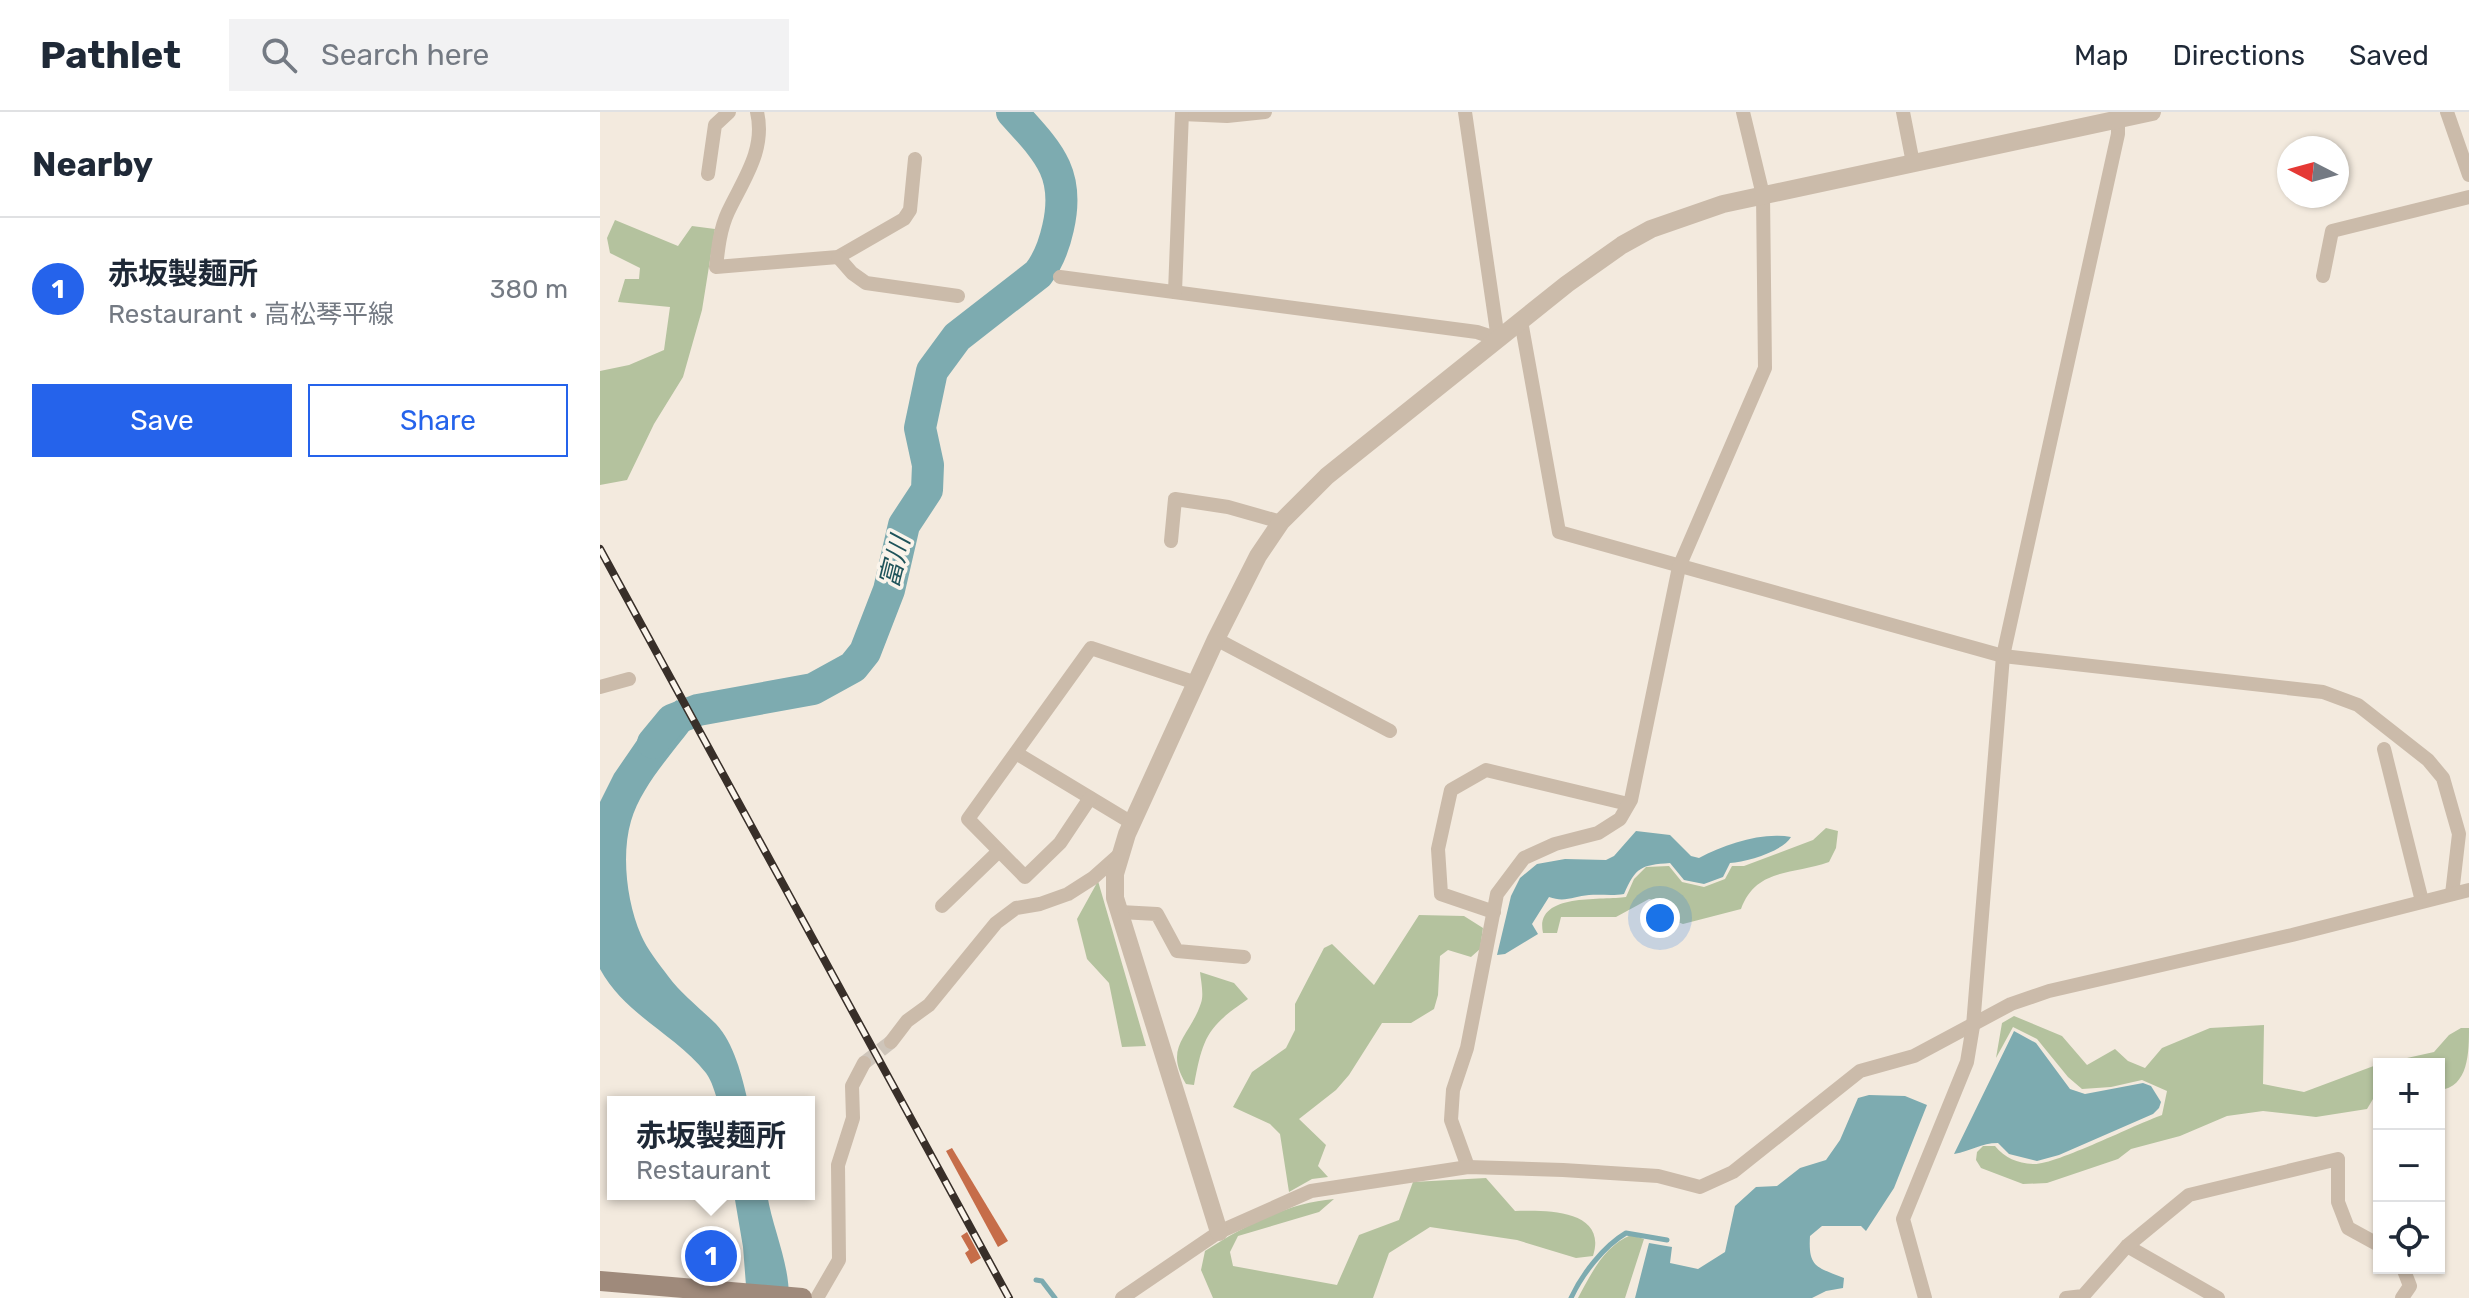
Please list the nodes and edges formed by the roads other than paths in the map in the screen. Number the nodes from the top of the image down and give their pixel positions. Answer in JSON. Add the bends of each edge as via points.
{"nodes":[{"id":1,"x":729,"y":112,"type":"edge"},
{"id":2,"x":757,"y":112,"type":"edge"},
{"id":3,"x":1265,"y":112,"type":"edge"},
{"id":4,"x":1465,"y":112,"type":"edge"},
{"id":5,"x":1743,"y":112,"type":"edge"},
{"id":6,"x":1903,"y":112,"type":"edge"},
{"id":7,"x":2152,"y":112,"type":"edge"},
{"id":8,"x":2447,"y":112,"type":"edge"},
{"id":9,"x":1182,"y":113,"type":"edge"},
{"id":10,"x":2117,"y":116,"type":"edge"},
{"id":11,"x":915,"y":159,"type":"dead end"},
{"id":12,"x":1913,"y":163,"type":"junction"},
{"id":13,"x":708,"y":174,"type":"dead end"},
{"id":14,"x":2469,"y":175,"type":"edge"},
{"id":15,"x":1763,"y":195,"type":"junction"},
{"id":16,"x":2469,"y":197,"type":"edge"},
{"id":17,"x":838,"y":257,"type":"junction"},
{"id":18,"x":2323,"y":276,"type":"dead end"},
{"id":19,"x":1060,"y":277,"type":"dead end"},
{"id":20,"x":1175,"y":292,"type":"junction"},
{"id":21,"x":958,"y":296,"type":"dead end"},
{"id":22,"x":1521,"y":321,"type":"junction"},
{"id":23,"x":1498,"y":339,"type":"junction"},
{"id":24,"x":1281,"y":522,"type":"junction"},
{"id":25,"x":1171,"y":541,"type":"dead end"},
{"id":26,"x":1679,"y":567,"type":"junction"},
{"id":27,"x":1216,"y":639,"type":"junction"},
{"id":28,"x":2003,"y":656,"type":"junction"},
{"id":29,"x":629,"y":679,"type":"dead end"},
{"id":30,"x":1196,"y":683,"type":"junction"},
{"id":31,"x":600,"y":687,"type":"edge"},
{"id":32,"x":1390,"y":731,"type":"dead end"},
{"id":33,"x":2384,"y":749,"type":"dead end"},
{"id":34,"x":1016,"y":753,"type":"junction"},
{"id":35,"x":1090,"y":798,"type":"junction"},
{"id":36,"x":1628,"y":804,"type":"junction"},
{"id":37,"x":1132,"y":823,"type":"junction"},
{"id":38,"x":999,"y":851,"type":"junction"},
{"id":39,"x":1120,"y":854,"type":"junction"},
{"id":40,"x":2469,"y":890,"type":"edge"},
{"id":41,"x":2452,"y":894,"type":"junction"},
{"id":42,"x":2422,"y":901,"type":"junction"},
{"id":43,"x":942,"y":906,"type":"dead end"},
{"id":44,"x":1120,"y":912,"type":"junction"},
{"id":45,"x":1494,"y":912,"type":"junction"},
{"id":46,"x":1244,"y":957,"type":"dead end"},
{"id":47,"x":1973,"y":1026,"type":"junction"},
{"id":48,"x":891,"y":1042,"type":"tunnel mouth"},
{"id":49,"x":864,"y":1063,"type":"tunnel mouth"},
{"id":50,"x":1468,"y":1167,"type":"junction"},
{"id":51,"x":1219,"y":1232,"type":"junction"},
{"id":52,"x":2373,"y":1242,"type":"edge"},
{"id":53,"x":2127,"y":1246,"type":"junction"},
{"id":54,"x":2405,"y":1274,"type":"edge"},
{"id":55,"x":600,"y":1281,"type":"edge"},
{"id":56,"x":796,"y":1297,"type":"edge"},
{"id":57,"x":2084,"y":1297,"type":"edge"},
{"id":58,"x":817,"y":1298,"type":"edge"},
{"id":59,"x":1122,"y":1298,"type":"edge"},
{"id":60,"x":1925,"y":1298,"type":"edge"},
{"id":61,"x":2066,"y":1298,"type":"edge"},
{"id":62,"x":2218,"y":1298,"type":"edge"},
{"id":63,"x":2402,"y":1298,"type":"edge"}],
"edges":[{"from":1,"to":13,"type":"street","via":[[715,125]]},
{"from":2,"to":17,"type":"street","via":[[755,160],[727,212],[716,267]]},
{"from":3,"to":9,"type":"street"},
{"from":4,"to":23,"type":"street"},
{"from":5,"to":15,"type":"street"},
{"from":6,"to":12,"type":"street"},
{"from":7,"to":10,"type":"street"},
{"from":8,"to":14,"type":"street"},
{"from":9,"to":20,"type":"street"},
{"from":10,"to":12,"type":"street"},
{"from":10,"to":28,"type":"street","via":[[2118,134]]},
{"from":11,"to":17,"type":"street","via":[[910,210],[904,219]]},
{"from":12,"to":15,"type":"street"},
{"from":15,"to":22,"type":"street","via":[[1651,229],[1598,261]]},
{"from":15,"to":26,"type":"street","via":[[1765,368]]},
{"from":16,"to":18,"type":"street","via":[[2332,231]]},
{"from":17,"to":21,"type":"street","via":[[866,283]]},
{"from":19,"to":20,"type":"street"},
{"from":20,"to":23,"type":"street"},
{"from":22,"to":23,"type":"street"},
{"from":22,"to":26,"type":"street","via":[[1559,532]]},
{"from":23,"to":24,"type":"street","via":[[1327,476]]},
{"from":24,"to":25,"type":"street","via":[[1175,499]]},
{"from":24,"to":27,"type":"street"},
{"from":26,"to":28,"type":"street"},
{"from":26,"to":36,"type":"street"},
{"from":27,"to":30,"type":"street"},
{"from":27,"to":32,"type":"street"},
{"from":28,"to":41,"type":"street","via":[[2323,692],[2358,705],[2443,778],[2459,834]]},
{"from":28,"to":47,"type":"street"},
{"from":29,"to":31,"type":"street"},
{"from":30,"to":34,"type":"street","via":[[1091,648]]},
{"from":30,"to":37,"type":"street"},
{"from":33,"to":42,"type":"street"},
{"from":34,"to":35,"type":"street"},
{"from":34,"to":38,"type":"street","via":[[968,819]]},
{"from":35,"to":37,"type":"street"},
{"from":35,"to":38,"type":"street","via":[[1060,843],[1025,877]]},
{"from":36,"to":45,"type":"street","via":[[1620,819],[1598,833],[1524,858],[1497,894]]},
{"from":36,"to":45,"type":"street","via":[[1486,770],[1451,790],[1438,849],[1441,894]]},
{"from":37,"to":39,"type":"street"},
{"from":38,"to":43,"type":"street"},
{"from":39,"to":44,"type":"street","via":[[1115,898]]},
{"from":39,"to":48,"type":"street","via":[[1068,894],[1016,908],[996,923],[929,1005]]},
{"from":40,"to":41,"type":"street"},
{"from":41,"to":42,"type":"street"},
{"from":42,"to":47,"type":"street","via":[[2049,991],[2011,1004]]},
{"from":44,"to":46,"type":"street","via":[[1157,914],[1177,951]]},
{"from":44,"to":51,"type":"street"},
{"from":45,"to":50,"type":"street","via":[[1467,1048],[1453,1090],[1451,1120]]},
{"from":47,"to":50,"type":"street","via":[[1914,1056],[1860,1071],[1733,1172],[1700,1187],[1658,1176]]},
{"from":47,"to":60,"type":"street","via":[[1967,1062],[1903,1219]]},
{"from":49,"to":58,"type":"street","via":[[852,1086],[853,1118],[838,1165],[839,1260]]},
{"from":50,"to":51,"type":"street","via":[[1311,1191]]},
{"from":51,"to":59,"type":"street"},
{"from":52,"to":53,"type":"street","via":[[2348,1228],[2338,1202],[2338,1159],[2189,1195]]},
{"from":53,"to":57,"type":"street"},
{"from":53,"to":62,"type":"street"},
{"from":54,"to":63,"type":"street","via":[[2410,1286]]},
{"from":55,"to":56,"type":"main road"},
{"from":57,"to":61,"type":"street"}]}
